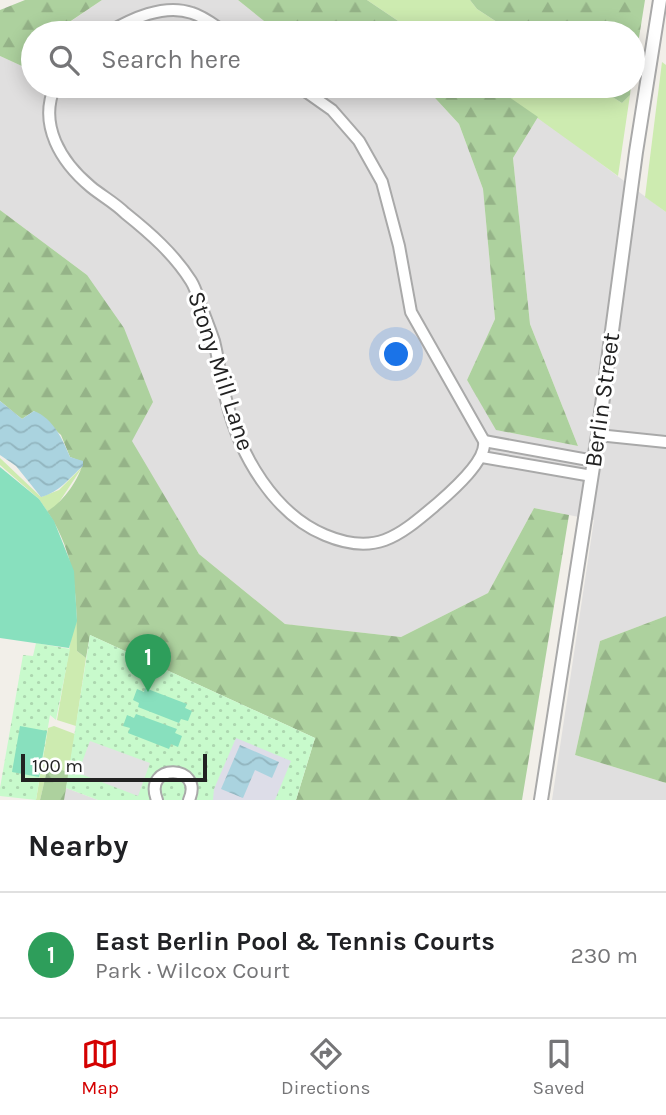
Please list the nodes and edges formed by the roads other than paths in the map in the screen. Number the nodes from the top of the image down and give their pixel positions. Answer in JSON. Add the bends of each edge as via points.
{"nodes":[{"id":1,"x":660,"y":0,"type":"edge"},
{"id":2,"x":134,"y":21,"type":"edge"},
{"id":3,"x":208,"y":21,"type":"edge"},
{"id":4,"x":645,"y":95,"type":"edge"},
{"id":5,"x":52,"y":98,"type":"edge"},
{"id":6,"x":315,"y":98,"type":"edge"},
{"id":7,"x":644,"y":98,"type":"edge"},
{"id":8,"x":598,"y":435,"type":"junction"},
{"id":9,"x":484,"y":441,"type":"junction"},
{"id":10,"x":666,"y":442,"type":"edge"},
{"id":11,"x":482,"y":457,"type":"junction"},
{"id":12,"x":594,"y":461,"type":"junction"},
{"id":13,"x":592,"y":476,"type":"junction"},
{"id":14,"x":158,"y":800,"type":"edge"},
{"id":15,"x":189,"y":800,"type":"edge"},
{"id":16,"x":541,"y":800,"type":"edge"}],
"edges":[{"from":1,"to":4,"type":"street","name":"Berlin Street"},
{"from":2,"to":3,"type":"street","via":[[178,10]]},
{"from":5,"to":11,"type":"street","name":"Stony Mill Lane","via":[[48,114],[52,136],[65,163],[171,253],[193,284],[245,452],[275,499],[309,528],[345,544],[389,539],[447,495]]},
{"from":6,"to":9,"type":"street","via":[[359,141],[382,182],[411,312]]},
{"from":7,"to":8,"type":"street","name":"Berlin Street"},
{"from":8,"to":10,"type":"street"},
{"from":8,"to":12,"type":"street","name":"Berlin Street"},
{"from":9,"to":11,"type":"street"},
{"from":9,"to":12,"type":"street"},
{"from":11,"to":13,"type":"street"},
{"from":12,"to":13,"type":"street","name":"Berlin Street"},
{"from":13,"to":16,"type":"street","name":"Berlin Street"},
{"from":14,"to":15,"type":"street","via":[[158,780],[178,772],[188,779]]}]}
